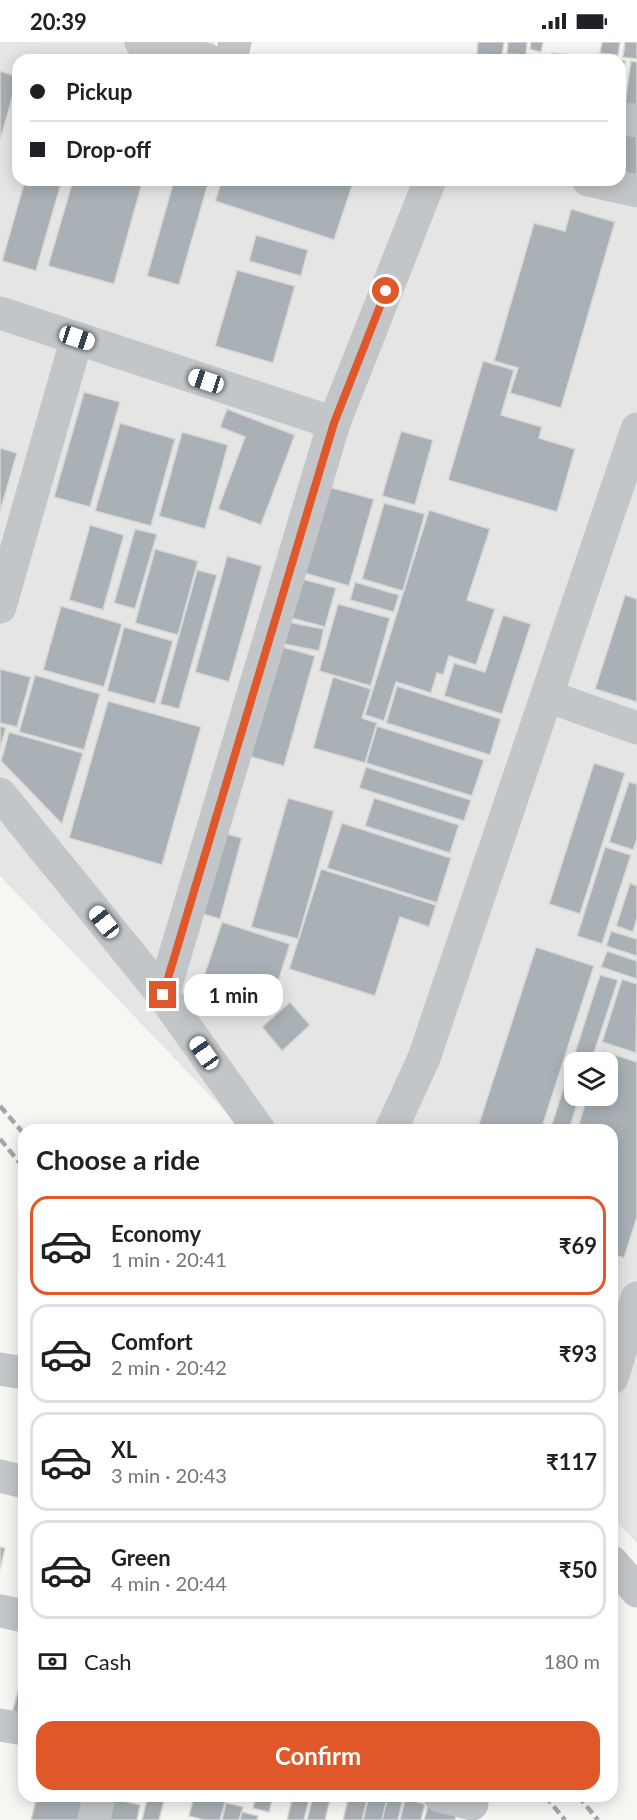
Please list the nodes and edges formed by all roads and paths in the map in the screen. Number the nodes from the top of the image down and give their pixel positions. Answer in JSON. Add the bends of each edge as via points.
{"nodes":[{"id":1,"x":141,"y":42,"type":"edge"},
{"id":2,"x":186,"y":54,"type":"edge"},
{"id":3,"x":428,"y":186,"type":"edge"},
{"id":4,"x":615,"y":186,"type":"edge"},
{"id":5,"x":637,"y":191,"type":"edge"},
{"id":6,"x":0,"y":312,"type":"edge"},
{"id":7,"x":77,"y":338,"type":"junction"},
{"id":8,"x":334,"y":423,"type":"junction"},
{"id":9,"x":637,"y":429,"type":"edge"},
{"id":10,"x":0,"y":607,"type":"edge"},
{"id":11,"x":547,"y":696,"type":"junction"},
{"id":12,"x":637,"y":728,"type":"edge"},
{"id":13,"x":0,"y":794,"type":"edge"},
{"id":14,"x":163,"y":995,"type":"junction"},
{"id":15,"x":255,"y":1124,"type":"edge"},
{"id":16,"x":394,"y":1124,"type":"edge"},
{"id":17,"x":637,"y":1298,"type":"edge"},
{"id":18,"x":0,"y":1369,"type":"edge"},
{"id":19,"x":18,"y":1372,"type":"edge"},
{"id":20,"x":621,"y":1377,"type":"edge"},
{"id":21,"x":0,"y":1476,"type":"edge"},
{"id":22,"x":18,"y":1480,"type":"edge"},
{"id":23,"x":618,"y":1569,"type":"edge"},
{"id":24,"x":637,"y":1591,"type":"edge"},
{"id":25,"x":0,"y":1611,"type":"edge"},
{"id":26,"x":18,"y":1615,"type":"edge"},
{"id":27,"x":0,"y":1725,"type":"edge"},
{"id":28,"x":18,"y":1728,"type":"edge"},
{"id":29,"x":98,"y":1802,"type":"edge"},
{"id":30,"x":463,"y":1802,"type":"edge"},
{"id":31,"x":471,"y":1804,"type":"dead end"},
{"id":32,"x":94,"y":1820,"type":"edge"}],
"edges":[{"from":1,"to":2,"type":"street"},
{"from":3,"to":8,"type":"street"},
{"from":4,"to":5,"type":"street"},
{"from":6,"to":7,"type":"street"},
{"from":7,"to":8,"type":"street"},
{"from":7,"to":10,"type":"street"},
{"from":8,"to":14,"type":"street"},
{"from":9,"to":11,"type":"street"},
{"from":11,"to":12,"type":"street"},
{"from":11,"to":16,"type":"street","via":[[424,1058]]},
{"from":13,"to":14,"type":"street"},
{"from":14,"to":15,"type":"street"},
{"from":17,"to":20,"type":"street"},
{"from":18,"to":19,"type":"street"},
{"from":21,"to":22,"type":"street"},
{"from":23,"to":24,"type":"street"},
{"from":25,"to":26,"type":"street"},
{"from":27,"to":28,"type":"street"},
{"from":29,"to":32,"type":"street"},
{"from":30,"to":31,"type":"street"}]}
